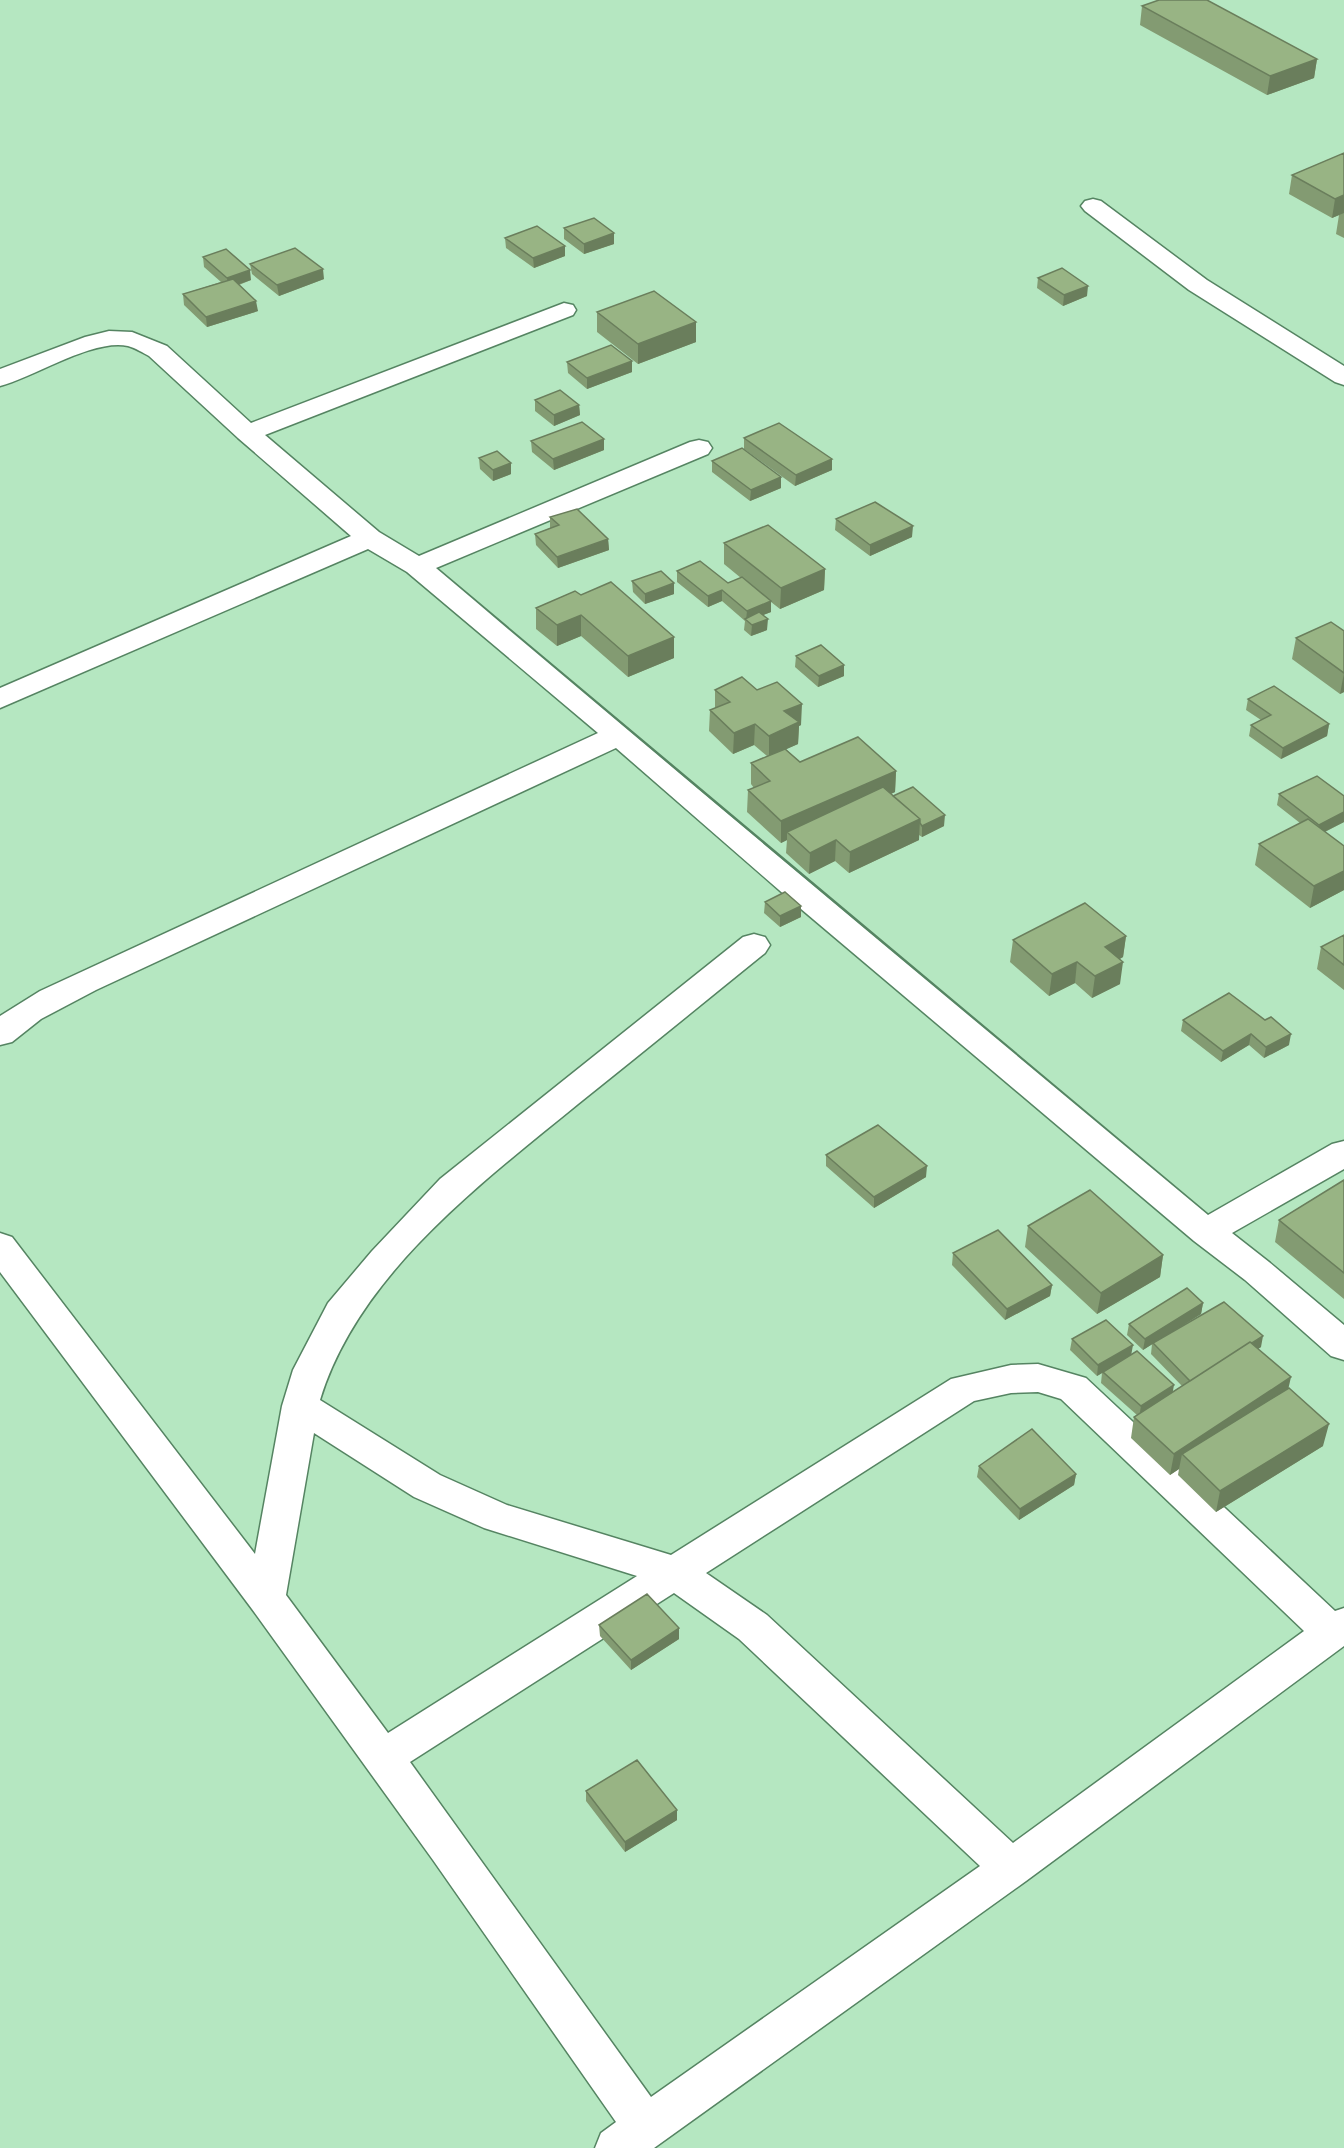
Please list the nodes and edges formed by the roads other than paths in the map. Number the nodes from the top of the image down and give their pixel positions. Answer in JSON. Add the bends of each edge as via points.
{"nodes":[{"id":1,"x":1093,"y":206,"type":"dead end"},
{"id":2,"x":564,"y":310,"type":"dead end"},
{"id":3,"x":1344,"y":377,"type":"edge"},
{"id":4,"x":0,"y":378,"type":"edge"},
{"id":5,"x":247,"y":433,"type":"junction"},
{"id":6,"x":699,"y":448,"type":"dead end"},
{"id":7,"x":369,"y":538,"type":"junction"},
{"id":8,"x":417,"y":566,"type":"junction"},
{"id":9,"x":0,"y":699,"type":"edge"},
{"id":10,"x":620,"y":735,"type":"junction"},
{"id":11,"x":754,"y":945,"type":"dead end"},
{"id":12,"x":0,"y":1034,"type":"edge"},
{"id":13,"x":1344,"y":1153,"type":"edge"},
{"id":14,"x":1206,"y":1232,"type":"junction"},
{"id":15,"x":0,"y":1246,"type":"edge"},
{"id":16,"x":1344,"y":1346,"type":"edge"},
{"id":17,"x":300,"y":1406,"type":"junction"},
{"id":18,"x":675,"y":1572,"type":"junction"},
{"id":19,"x":266,"y":1598,"type":"junction"},
{"id":20,"x":1338,"y":1629,"type":"edge"},
{"id":21,"x":382,"y":1758,"type":"junction"},
{"id":22,"x":1011,"y":1868,"type":"junction"},
{"id":23,"x":632,"y":2138,"type":"edge"}],
"edges":[{"from":1,"to":3,"type":"street","via":[[1198,285]]},
{"from":2,"to":5,"type":"street"},
{"from":4,"to":5,"type":"street","via":[[103,339],[143,342],[158,351]]},
{"from":5,"to":7,"type":"street"},
{"from":6,"to":8,"type":"street"},
{"from":7,"to":8,"type":"street"},
{"from":7,"to":9,"type":"street"},
{"from":8,"to":10,"type":"street"},
{"from":10,"to":12,"type":"street","via":[[66,991],[15,1020]]},
{"from":10,"to":14,"type":"street","via":[[814,904]]},
{"from":11,"to":17,"type":"street","via":[[452,1188],[384,1260],[341,1313],[311,1370]]},
{"from":13,"to":14,"type":"street"},
{"from":14,"to":16,"type":"street"},
{"from":15,"to":19,"type":"street"},
{"from":17,"to":18,"type":"street","via":[[428,1486],[487,1513]]},
{"from":17,"to":19,"type":"street"},
{"from":18,"to":20,"type":"street","via":[[964,1389],[1038,1378],[1073,1388]]},
{"from":18,"to":21,"type":"street"},
{"from":18,"to":22,"type":"street","via":[[753,1627]]},
{"from":19,"to":21,"type":"street"},
{"from":20,"to":22,"type":"street"},
{"from":21,"to":23,"type":"street"},
{"from":22,"to":23,"type":"street"}]}
